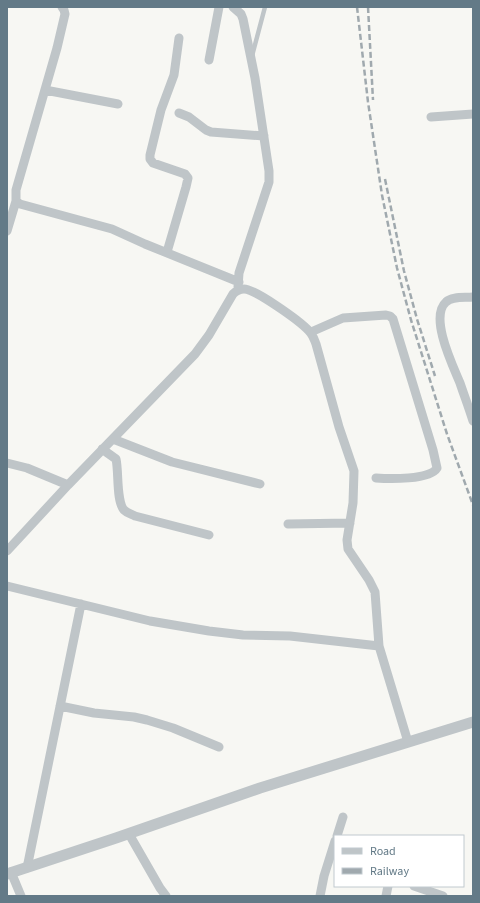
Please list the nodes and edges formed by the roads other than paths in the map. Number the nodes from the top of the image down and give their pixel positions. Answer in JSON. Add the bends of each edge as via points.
{"nodes":[{"id":1,"x":62,"y":7,"type":"edge"},
{"id":2,"x":219,"y":7,"type":"edge"},
{"id":3,"x":233,"y":7,"type":"edge"},
{"id":4,"x":265,"y":7,"type":"edge"},
{"id":5,"x":179,"y":38,"type":"dead end"},
{"id":6,"x":251,"y":59,"type":"junction"},
{"id":7,"x":209,"y":60,"type":"dead end"},
{"id":8,"x":45,"y":90,"type":"junction"},
{"id":9,"x":118,"y":104,"type":"dead end"},
{"id":10,"x":179,"y":113,"type":"dead end"},
{"id":11,"x":473,"y":114,"type":"edge"},
{"id":12,"x":431,"y":117,"type":"dead end"},
{"id":13,"x":264,"y":136,"type":"junction"},
{"id":14,"x":16,"y":201,"type":"junction"},
{"id":15,"x":7,"y":231,"type":"edge"},
{"id":16,"x":167,"y":252,"type":"junction"},
{"id":17,"x":238,"y":286,"type":"junction"},
{"id":18,"x":473,"y":297,"type":"edge"},
{"id":19,"x":311,"y":332,"type":"junction"},
{"id":20,"x":473,"y":420,"type":"edge"},
{"id":21,"x":113,"y":439,"type":"junction"},
{"id":22,"x":102,"y":450,"type":"junction"},
{"id":23,"x":7,"y":463,"type":"edge"},
{"id":24,"x":376,"y":478,"type":"dead end"},
{"id":25,"x":260,"y":484,"type":"dead end"},
{"id":26,"x":68,"y":485,"type":"junction"},
{"id":27,"x":350,"y":523,"type":"junction"},
{"id":28,"x":288,"y":524,"type":"dead end"},
{"id":29,"x":209,"y":535,"type":"dead end"},
{"id":30,"x":7,"y":551,"type":"edge"},
{"id":31,"x":7,"y":586,"type":"edge"},
{"id":32,"x":82,"y":604,"type":"junction"},
{"id":33,"x":379,"y":646,"type":"junction"},
{"id":34,"x":60,"y":706,"type":"junction"},
{"id":35,"x":473,"y":722,"type":"edge"},
{"id":36,"x":408,"y":742,"type":"junction"},
{"id":37,"x":218,"y":747,"type":"dead end"},
{"id":38,"x":343,"y":817,"type":"dead end"},
{"id":39,"x":129,"y":834,"type":"junction"},
{"id":40,"x":337,"y":835,"type":"edge"},
{"id":41,"x":334,"y":844,"type":"edge"},
{"id":42,"x":27,"y":868,"type":"junction"},
{"id":43,"x":9,"y":873,"type":"edge"},
{"id":44,"x":417,"y":887,"type":"edge"},
{"id":45,"x":21,"y":896,"type":"edge"},
{"id":46,"x":166,"y":896,"type":"edge"},
{"id":47,"x":320,"y":896,"type":"edge"},
{"id":48,"x":443,"y":896,"type":"edge"}],
"edges":[{"from":1,"to":8,"type":"street","via":[[64,18]]},
{"from":2,"to":7,"type":"street"},
{"from":3,"to":6,"type":"street","via":[[243,19]]},
{"from":4,"to":6,"type":"lane"},
{"from":5,"to":16,"type":"street","via":[[174,75],[161,110],[150,156],[153,163],[185,174],[188,178]]},
{"from":6,"to":13,"type":"street"},
{"from":8,"to":9,"type":"street"},
{"from":8,"to":14,"type":"street","via":[[16,190]]},
{"from":10,"to":13,"type":"street","via":[[211,132]]},
{"from":11,"to":12,"type":"street"},
{"from":13,"to":17,"type":"street","via":[[270,171],[269,182],[239,273]]},
{"from":14,"to":15,"type":"street"},
{"from":14,"to":16,"type":"street","via":[[112,229]]},
{"from":16,"to":17,"type":"street"},
{"from":17,"to":19,"type":"street","via":[[265,298]]},
{"from":17,"to":21,"type":"street","via":[[195,354]]},
{"from":18,"to":20,"type":"street","via":[[447,301],[440,315],[445,344]]},
{"from":19,"to":24,"type":"street","via":[[343,318],[386,315],[393,319],[437,468],[430,473],[408,478]]},
{"from":19,"to":27,"type":"street","via":[[354,471]]},
{"from":21,"to":22,"type":"street"},
{"from":21,"to":25,"type":"street","via":[[172,462]]},
{"from":22,"to":26,"type":"street"},
{"from":22,"to":29,"type":"street","via":[[116,459],[120,500],[126,512]]},
{"from":23,"to":26,"type":"street","via":[[42,473]]},
{"from":26,"to":30,"type":"street"},
{"from":27,"to":28,"type":"street"},
{"from":27,"to":33,"type":"street","via":[[348,549],[375,592]]},
{"from":31,"to":32,"type":"street"},
{"from":32,"to":33,"type":"street","via":[[150,621],[214,632],[290,636]]},
{"from":32,"to":34,"type":"street"},
{"from":33,"to":36,"type":"street"},
{"from":34,"to":37,"type":"street","via":[[160,723]]},
{"from":34,"to":42,"type":"street"},
{"from":35,"to":36,"type":"street"},
{"from":36,"to":39,"type":"street","via":[[260,788]]},
{"from":38,"to":40,"type":"street"},
{"from":39,"to":42,"type":"street"},
{"from":39,"to":46,"type":"street"},
{"from":41,"to":47,"type":"street"},
{"from":42,"to":43,"type":"street"},
{"from":43,"to":45,"type":"street"},
{"from":44,"to":48,"type":"street"}]}
